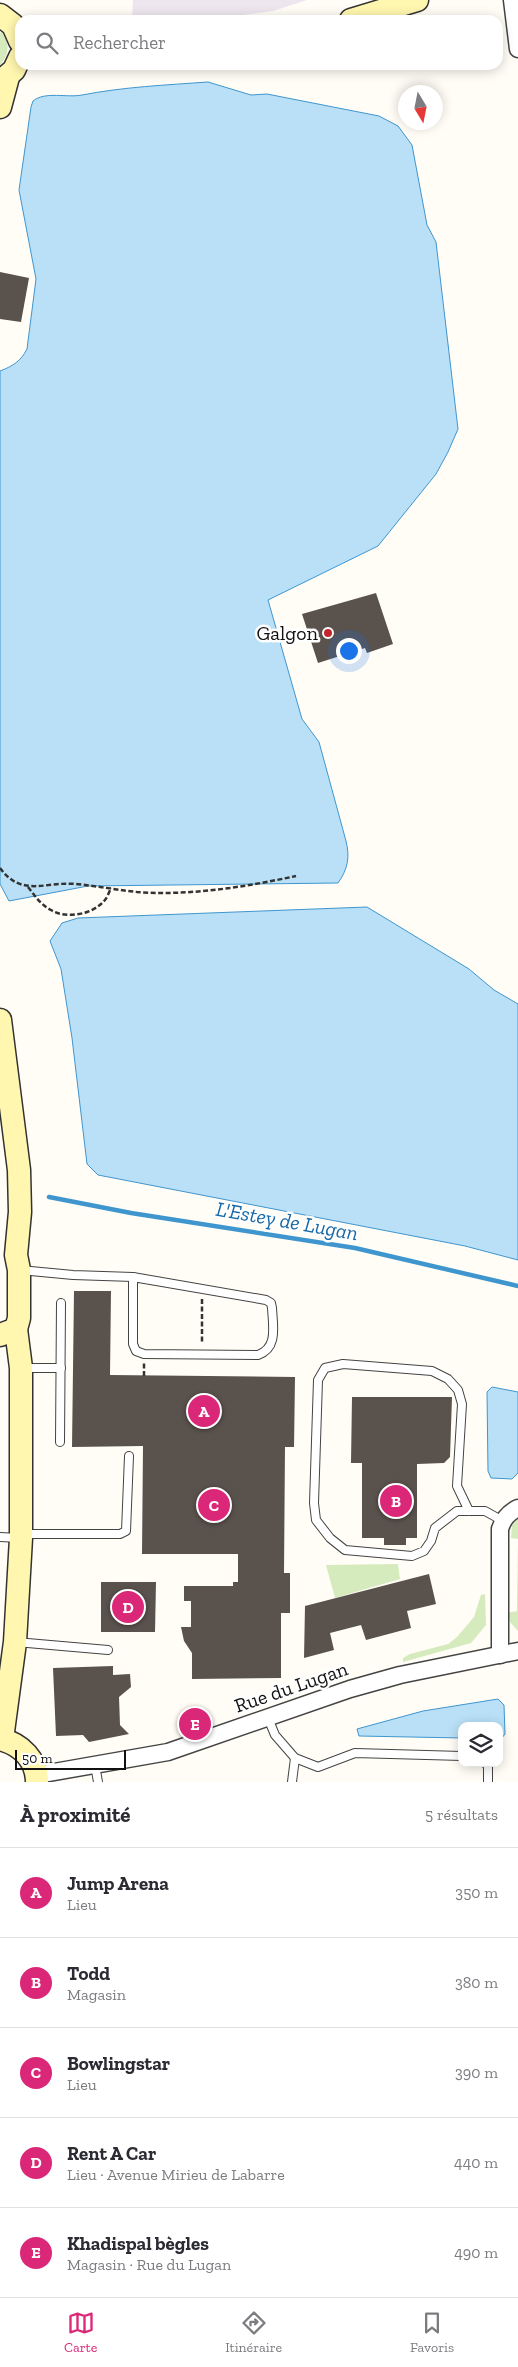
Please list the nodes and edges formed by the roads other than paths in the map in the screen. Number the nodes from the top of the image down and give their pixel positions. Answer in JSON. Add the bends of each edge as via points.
{"nodes":[{"id":1,"x":417,"y":0,"type":"edge"},
{"id":2,"x":512,"y":0,"type":"edge"},
{"id":3,"x":0,"y":15,"type":"edge"},
{"id":4,"x":368,"y":15,"type":"edge"},
{"id":5,"x":15,"y":30,"type":"edge"},
{"id":6,"x":518,"y":45,"type":"edge"},
{"id":7,"x":14,"y":70,"type":"edge"},
{"id":8,"x":0,"y":108,"type":"edge"},
{"id":9,"x":0,"y":1020,"type":"edge"},
{"id":10,"x":9,"y":1253,"type":"edge"},
{"id":11,"x":133,"y":1277,"type":"junction"},
{"id":12,"x":61,"y":1303,"type":"dead end"},
{"id":13,"x":8,"y":1332,"type":"edge"},
{"id":14,"x":0,"y":1350,"type":"edge"},
{"id":15,"x":61,"y":1368,"type":"junction"},
{"id":16,"x":20,"y":1378,"type":"junction"},
{"id":17,"x":60,"y":1442,"type":"dead end"},
{"id":18,"x":129,"y":1456,"type":"dead end"},
{"id":19,"x":518,"y":1508,"type":"edge"},
{"id":20,"x":469,"y":1511,"type":"junction"},
{"id":21,"x":503,"y":1521,"type":"junction"},
{"id":22,"x":14,"y":1536,"type":"edge"},
{"id":23,"x":15,"y":1642,"type":"junction"},
{"id":24,"x":108,"y":1650,"type":"dead end"},
{"id":25,"x":518,"y":1651,"type":"edge"},
{"id":26,"x":500,"y":1655,"type":"junction"},
{"id":27,"x":268,"y":1718,"type":"junction"},
{"id":28,"x":1,"y":1740,"type":"edge"},
{"id":29,"x":458,"y":1756,"type":"edge"},
{"id":30,"x":295,"y":1758,"type":"junction"},
{"id":31,"x":95,"y":1765,"type":"junction"},
{"id":32,"x":488,"y":1767,"type":"edge"},
{"id":33,"x":37,"y":1779,"type":"edge"},
{"id":34,"x":98,"y":1782,"type":"edge"},
{"id":35,"x":292,"y":1782,"type":"edge"},
{"id":36,"x":488,"y":1782,"type":"edge"}],
"edges":[{"from":1,"to":4,"type":"main road"},
{"from":2,"to":6,"type":"street"},
{"from":3,"to":5,"type":"main road"},
{"from":7,"to":8,"type":"main road"},
{"from":9,"to":10,"type":"main road","via":[[19,1170],[20,1209]]},
{"from":10,"to":11,"type":"lane","via":[[73,1275]]},
{"from":10,"to":13,"type":"main road","via":[[18,1318]]},
{"from":11,"to":11,"type":"lane","via":[[266,1300],[272,1308],[272,1345],[268,1352],[258,1355],[144,1354],[133,1344]]},
{"from":12,"to":15,"type":"lane"},
{"from":13,"to":16,"type":"main road"},
{"from":14,"to":16,"type":"main road"},
{"from":15,"to":16,"type":"lane"},
{"from":15,"to":17,"type":"lane"},
{"from":16,"to":22,"type":"main road"},
{"from":18,"to":22,"type":"lane","via":[[126,1531],[120,1534]]},
{"from":19,"to":21,"type":"street"},
{"from":20,"to":20,"type":"lane","via":[[457,1486],[462,1404],[458,1390],[448,1379],[432,1371],[343,1364],[325,1368],[318,1380],[314,1503],[316,1520],[330,1538],[345,1550],[412,1556],[424,1551],[435,1528],[457,1511]]},
{"from":20,"to":21,"type":"lane","via":[[485,1511]]},
{"from":21,"to":26,"type":"street","via":[[500,1538]]},
{"from":22,"to":23,"type":"main road"},
{"from":23,"to":24,"type":"lane"},
{"from":23,"to":28,"type":"main road"},
{"from":25,"to":26,"type":"street","name":"Rue du Lugan"},
{"from":26,"to":27,"type":"street","name":"Rue du Lugan","via":[[400,1675]]},
{"from":27,"to":30,"type":"lane","via":[[275,1735]]},
{"from":27,"to":31,"type":"street","name":"Rue du Lugan","via":[[168,1752]]},
{"from":28,"to":33,"type":"main road","via":[[25,1752],[33,1762]]},
{"from":29,"to":30,"type":"lane","via":[[355,1753],[318,1767]]},
{"from":30,"to":35,"type":"lane"},
{"from":31,"to":33,"type":"street","name":"Rue du Lugan"},
{"from":31,"to":34,"type":"lane"},
{"from":32,"to":36,"type":"lane"}]}
